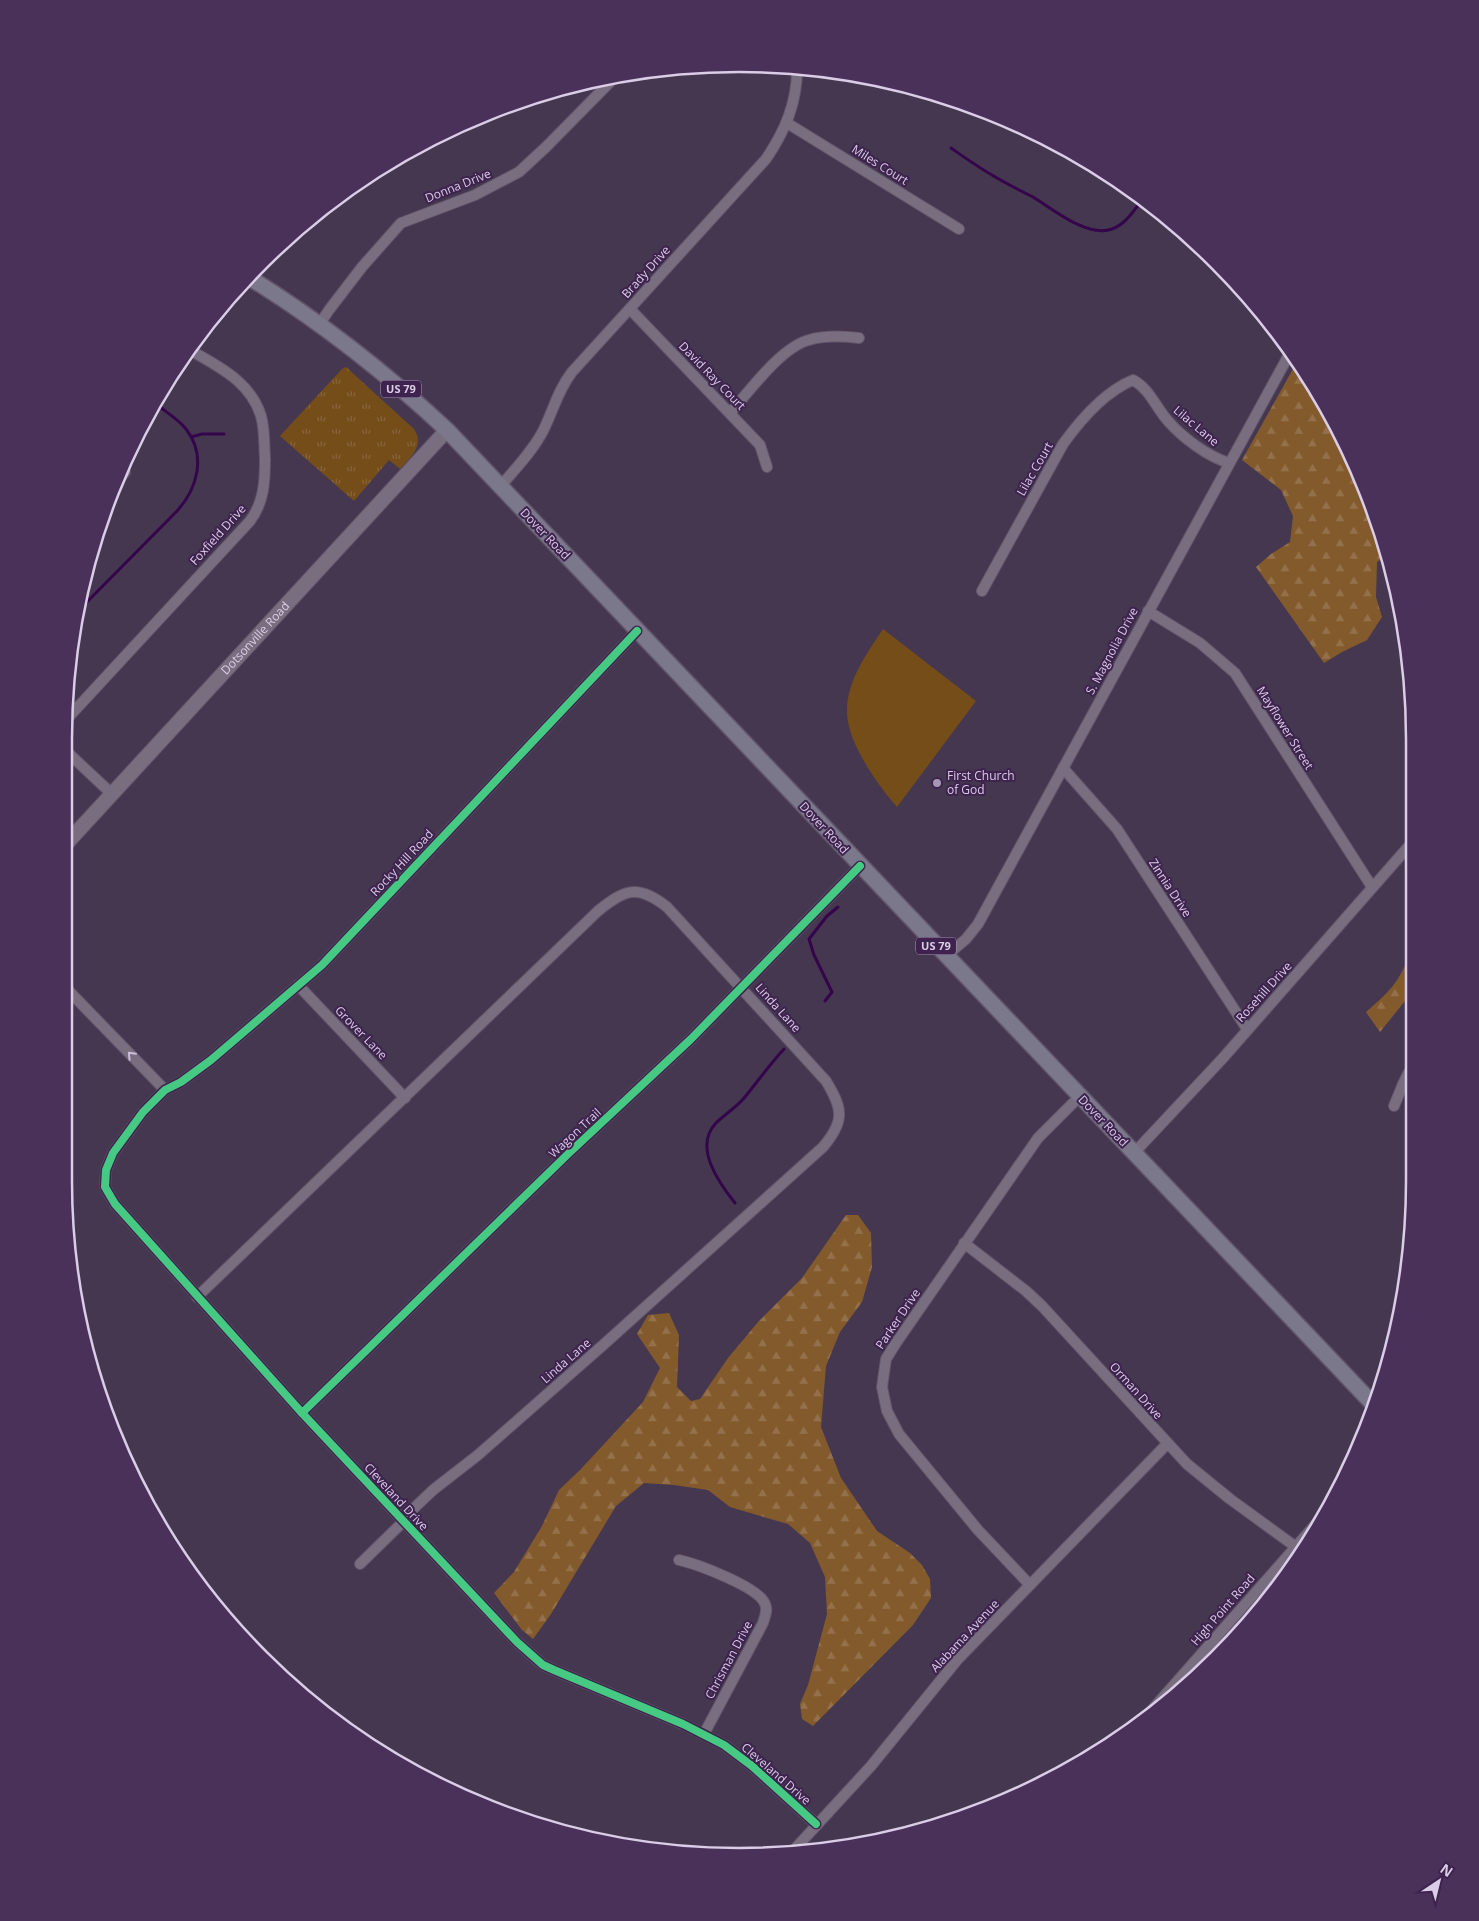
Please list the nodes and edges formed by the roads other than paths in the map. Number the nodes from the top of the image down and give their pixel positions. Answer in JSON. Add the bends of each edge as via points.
{"nodes":[{"id":1,"x":797,"y":75,"type":"edge"},
{"id":2,"x":607,"y":86,"type":"edge"},
{"id":3,"x":787,"y":123,"type":"junction"},
{"id":4,"x":959,"y":229,"type":"dead end"},
{"id":5,"x":255,"y":282,"type":"edge"},
{"id":6,"x":630,"y":309,"type":"junction"},
{"id":7,"x":319,"y":324,"type":"junction"},
{"id":8,"x":859,"y":338,"type":"dead end"},
{"id":9,"x":196,"y":353,"type":"edge"},
{"id":10,"x":1287,"y":359,"type":"edge"},
{"id":11,"x":1133,"y":380,"type":"joint"},
{"id":12,"x":730,"y":413,"type":"junction"},
{"id":13,"x":447,"y":430,"type":"junction"},
{"id":14,"x":1229,"y":463,"type":"junction"},
{"id":15,"x":766,"y":467,"type":"dead end"},
{"id":16,"x":500,"y":487,"type":"junction"},
{"id":17,"x":982,"y":591,"type":"dead end"},
{"id":18,"x":1148,"y":611,"type":"junction"},
{"id":19,"x":637,"y":631,"type":"junction"},
{"id":20,"x":73,"y":712,"type":"edge"},
{"id":21,"x":72,"y":757,"type":"edge"},
{"id":22,"x":1063,"y":768,"type":"junction"},
{"id":23,"x":112,"y":794,"type":"junction"},
{"id":24,"x":72,"y":837,"type":"edge"},
{"id":25,"x":1406,"y":850,"type":"edge"},
{"id":26,"x":860,"y":866,"type":"junction"},
{"id":27,"x":1372,"y":887,"type":"junction"},
{"id":28,"x":946,"y":956,"type":"junction"},
{"id":29,"x":298,"y":985,"type":"junction"},
{"id":30,"x":742,"y":987,"type":"junction"},
{"id":31,"x":72,"y":994,"type":"edge"},
{"id":32,"x":1247,"y":1029,"type":"junction"},
{"id":33,"x":1406,"y":1078,"type":"edge"},
{"id":34,"x":165,"y":1090,"type":"junction"},
{"id":35,"x":1080,"y":1096,"type":"junction"},
{"id":36,"x":405,"y":1098,"type":"junction"},
{"id":37,"x":1394,"y":1106,"type":"dead end"},
{"id":38,"x":1134,"y":1153,"type":"junction"},
{"id":39,"x":964,"y":1243,"type":"junction"},
{"id":40,"x":197,"y":1297,"type":"junction"},
{"id":41,"x":1370,"y":1400,"type":"edge"},
{"id":42,"x":302,"y":1412,"type":"junction"},
{"id":43,"x":1167,"y":1444,"type":"junction"},
{"id":44,"x":403,"y":1522,"type":"junction"},
{"id":45,"x":1300,"y":1543,"type":"edge"},
{"id":46,"x":1296,"y":1547,"type":"junction"},
{"id":47,"x":679,"y":1560,"type":"dead end"},
{"id":48,"x":360,"y":1564,"type":"dead end"},
{"id":49,"x":1030,"y":1585,"type":"junction"},
{"id":50,"x":1166,"y":1694,"type":"edge"},
{"id":51,"x":704,"y":1734,"type":"junction"},
{"id":52,"x":816,"y":1824,"type":"junction"},
{"id":53,"x":797,"y":1846,"type":"edge"}],
"edges":[{"from":1,"to":3,"type":"street","name":"Brady Drive","via":[[795,97]]},
{"from":2,"to":7,"type":"street","name":"Donna Drive","via":[[519,172],[475,194],[401,223],[362,266]]},
{"from":3,"to":4,"type":"street","name":"Miles Court"},
{"from":3,"to":6,"type":"street","name":"Brady Drive","via":[[766,159]]},
{"from":5,"to":7,"type":"main road","name":"Dover Road","number":"US 79"},
{"from":6,"to":12,"type":"street","name":"David Ray Court"},
{"from":6,"to":16,"type":"street","name":"Brady Drive","via":[[572,372],[559,391],[534,446]]},
{"from":7,"to":13,"type":"main road","name":"Dover Road","number":"US 79","via":[[386,376]]},
{"from":8,"to":12,"type":"street","via":[[822,337],[797,344],[780,357]]},
{"from":9,"to":20,"type":"street","name":"Foxfield Drive","via":[[239,380],[258,408],[263,428],[265,476],[259,508]]},
{"from":10,"to":14,"type":"street","name":"S. Magnolia Drive"},
{"from":11,"to":14,"type":"street","name":"Lilac Lane","via":[[1147,390],[1169,422],[1215,458]]},
{"from":11,"to":17,"type":"street","name":"Lilac Court","via":[[1108,395],[1074,430],[1052,463]]},
{"from":12,"to":15,"type":"street","name":"David Ray Court","via":[[760,445]]},
{"from":13,"to":16,"type":"main road","name":"Dover Road","number":"US 79"},
{"from":13,"to":23,"type":"main road","name":"Dotsonville Road"},
{"from":14,"to":18,"type":"street","name":"S. Magnolia Drive"},
{"from":16,"to":19,"type":"main road","name":"Dover Road","number":"US 79"},
{"from":18,"to":22,"type":"street","name":"S. Magnolia Drive"},
{"from":18,"to":27,"type":"street","name":"Mayflower Street","via":[[1200,643],[1235,673]]},
{"from":19,"to":26,"type":"main road","name":"Dover Road","number":"US 79"},
{"from":19,"to":29,"type":"street","name":"Rocky Hill Road","via":[[322,965]]},
{"from":21,"to":23,"type":"street"},
{"from":22,"to":28,"type":"street","name":"S. Magnolia Drive","via":[[978,924]]},
{"from":22,"to":32,"type":"street","name":"Zinnia Drive","via":[[1117,829]]},
{"from":23,"to":24,"type":"main road","name":"Dotsonville Road"},
{"from":25,"to":27,"type":"street","name":"Rosehill Drive"},
{"from":26,"to":28,"type":"main road","name":"Dover Road","number":"US 79"},
{"from":26,"to":30,"type":"street","name":"Wagon Trail"},
{"from":27,"to":32,"type":"street","name":"Rosehill Drive"},
{"from":28,"to":35,"type":"main road","name":"Dover Road","number":"US 79"},
{"from":29,"to":34,"type":"street","name":"Rocky Hill Road","via":[[211,1060]]},
{"from":29,"to":36,"type":"street","name":"Grover Lane"},
{"from":30,"to":36,"type":"street","name":"Linda Lane","via":[[662,902],[642,892],[623,894],[598,911]]},
{"from":30,"to":42,"type":"street","name":"Wagon Trail"},
{"from":30,"to":44,"type":"street","name":"Linda Lane","via":[[826,1081],[840,1111],[835,1133],[602,1346],[478,1455],[433,1490]]},
{"from":34,"to":31,"type":"street","one_way":true},
{"from":32,"to":38,"type":"street","name":"Rosehill Drive"},
{"from":33,"to":37,"type":"street"},
{"from":34,"to":40,"type":"street","name":"Cleveland Drive","via":[[143,1112],[113,1153],[106,1170],[105,1187],[115,1204]]},
{"from":35,"to":38,"type":"main road","name":"Dover Road","number":"US 79"},
{"from":35,"to":39,"type":"street","name":"Parker Drive","via":[[1038,1138]]},
{"from":36,"to":40,"type":"street","name":"Linda Lane"},
{"from":38,"to":41,"type":"main road","name":"Dover Road","number":"US 79"},
{"from":39,"to":43,"type":"street","name":"Orman Drive","via":[[1042,1306]]},
{"from":39,"to":49,"type":"street","name":"Parker Drive","via":[[886,1359],[882,1387],[887,1411],[899,1434],[978,1530]]},
{"from":40,"to":42,"type":"street","name":"Cleveland Drive"},
{"from":42,"to":44,"type":"street","name":"Cleveland Drive"},
{"from":43,"to":46,"type":"street","name":"Orman Drive","via":[[1186,1464]]},
{"from":43,"to":49,"type":"street","name":"Alabama Avenue"},
{"from":44,"to":48,"type":"street","name":"Linda Lane"},
{"from":44,"to":51,"type":"street","name":"Cleveland Drive","via":[[516,1642],[543,1665]]},
{"from":45,"to":46,"type":"street","name":"High Point Road"},
{"from":46,"to":50,"type":"street","name":"High Point Road"},
{"from":47,"to":51,"type":"street","name":"Chrisman Drive","via":[[696,1564],[749,1588],[766,1605],[763,1623]]},
{"from":49,"to":52,"type":"street","name":"Alabama Avenue","via":[[958,1659],[871,1766]]},
{"from":51,"to":52,"type":"street","name":"Cleveland Drive","via":[[752,1766]]},
{"from":52,"to":53,"type":"street","name":"Alabama Avenue"}]}
